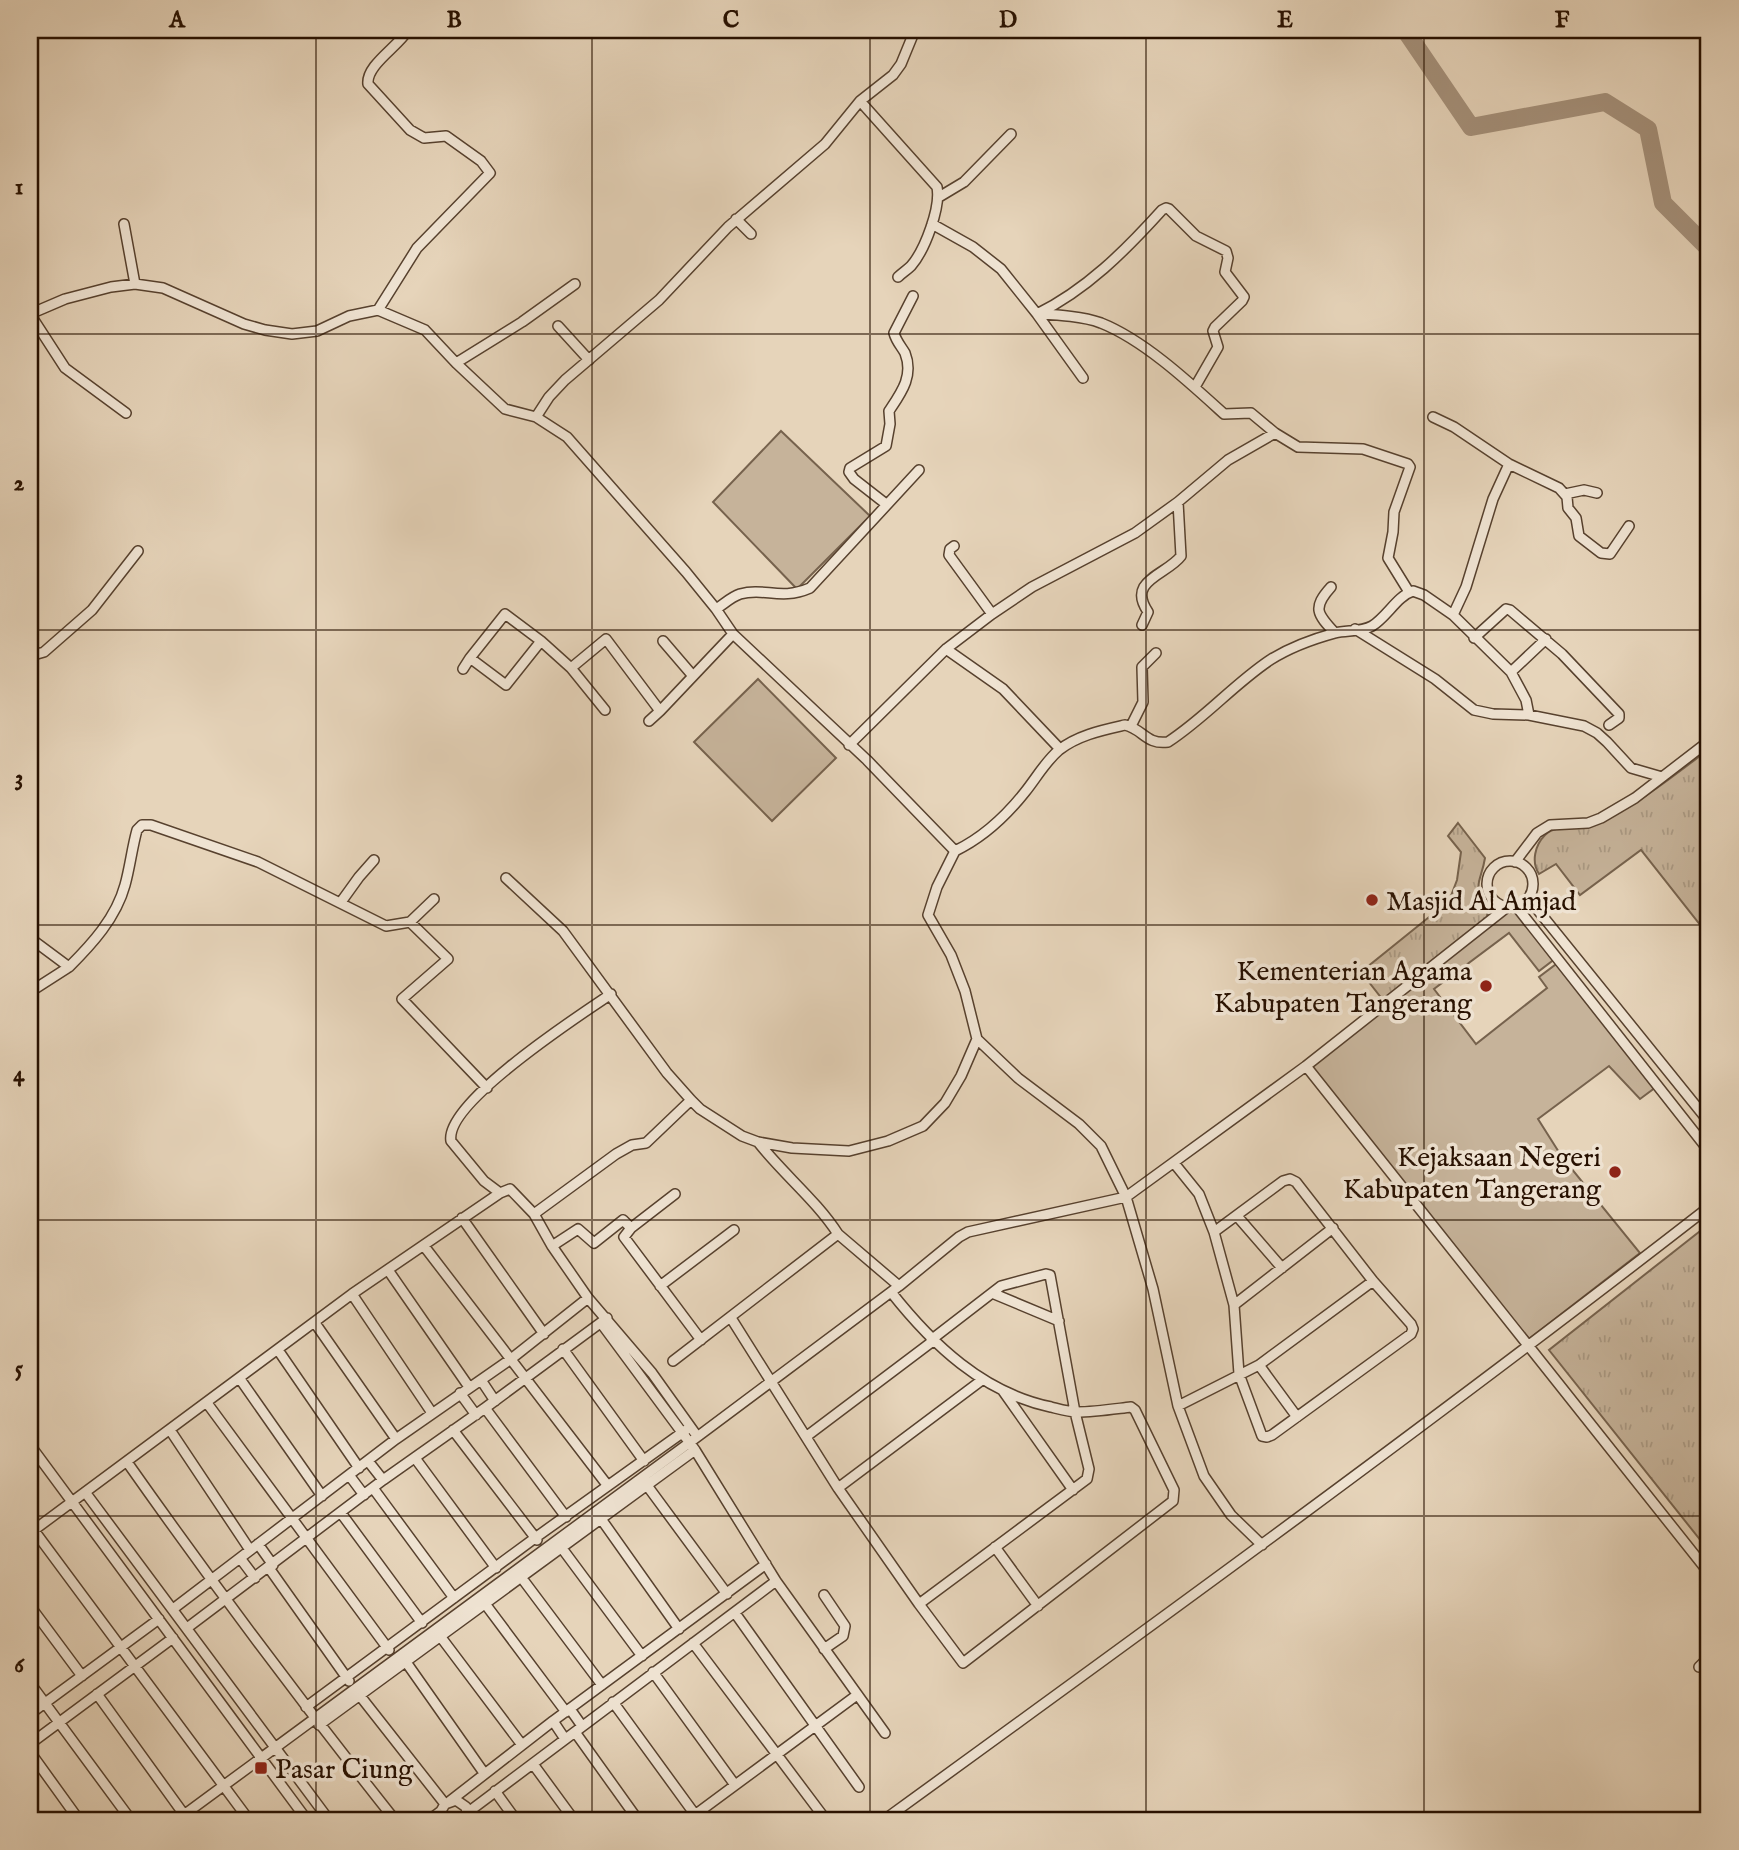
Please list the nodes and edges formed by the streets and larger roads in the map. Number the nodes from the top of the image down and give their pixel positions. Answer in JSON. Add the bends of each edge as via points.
{"nodes":[{"id":1,"x":408,"y":30,"type":"edge"},
{"id":2,"x":915,"y":30,"type":"edge"},
{"id":3,"x":860,"y":101,"type":"junction"},
{"id":4,"x":1011,"y":134,"type":"dead end"},
{"id":5,"x":939,"y":197,"type":"junction"},
{"id":6,"x":736,"y":219,"type":"junction"},
{"id":7,"x":124,"y":224,"type":"dead end"},
{"id":8,"x":932,"y":224,"type":"junction"},
{"id":9,"x":751,"y":234,"type":"dead end"},
{"id":10,"x":898,"y":277,"type":"dead end"},
{"id":11,"x":135,"y":284,"type":"junction"},
{"id":12,"x":575,"y":284,"type":"dead end"},
{"id":13,"x":913,"y":296,"type":"dead end"},
{"id":14,"x":379,"y":310,"type":"junction"},
{"id":15,"x":30,"y":314,"type":"edge"},
{"id":16,"x":1037,"y":314,"type":"junction"},
{"id":17,"x":558,"y":326,"type":"dead end"},
{"id":18,"x":589,"y":360,"type":"junction"},
{"id":19,"x":456,"y":363,"type":"junction"},
{"id":20,"x":1083,"y":378,"type":"dead end"},
{"id":21,"x":1195,"y":387,"type":"junction"},
{"id":22,"x":126,"y":414,"type":"dead end"},
{"id":23,"x":536,"y":417,"type":"junction"},
{"id":24,"x":1433,"y":417,"type":"dead end"},
{"id":25,"x":1275,"y":433,"type":"junction"},
{"id":26,"x":1508,"y":464,"type":"junction"},
{"id":27,"x":919,"y":470,"type":"dead end"},
{"id":28,"x":1597,"y":493,"type":"dead end"},
{"id":29,"x":1565,"y":494,"type":"junction"},
{"id":30,"x":1178,"y":502,"type":"junction"},
{"id":31,"x":886,"y":504,"type":"junction"},
{"id":32,"x":1629,"y":526,"type":"dead end"},
{"id":33,"x":954,"y":546,"type":"dead end"},
{"id":34,"x":138,"y":551,"type":"dead end"},
{"id":35,"x":1331,"y":587,"type":"dead end"},
{"id":36,"x":1409,"y":592,"type":"junction"},
{"id":37,"x":716,"y":609,"type":"junction"},
{"id":38,"x":992,"y":614,"type":"junction"},
{"id":39,"x":1453,"y":615,"type":"junction"},
{"id":40,"x":1142,"y":625,"type":"dead end"},
{"id":41,"x":1356,"y":629,"type":"junction"},
{"id":42,"x":1335,"y":633,"type":"junction"},
{"id":43,"x":733,"y":634,"type":"junction"},
{"id":44,"x":1474,"y":638,"type":"junction"},
{"id":45,"x":1546,"y":639,"type":"junction"},
{"id":46,"x":541,"y":641,"type":"junction"},
{"id":47,"x":663,"y":641,"type":"dead end"},
{"id":48,"x":946,"y":649,"type":"junction"},
{"id":49,"x":30,"y":650,"type":"edge"},
{"id":50,"x":1156,"y":653,"type":"dead end"},
{"id":51,"x":470,"y":658,"type":"junction"},
{"id":52,"x":571,"y":668,"type":"junction"},
{"id":53,"x":463,"y":669,"type":"dead end"},
{"id":54,"x":1511,"y":672,"type":"junction"},
{"id":55,"x":693,"y":676,"type":"junction"},
{"id":56,"x":605,"y":710,"type":"dead end"},
{"id":57,"x":660,"y":711,"type":"junction"},
{"id":58,"x":1529,"y":715,"type":"junction"},
{"id":59,"x":649,"y":721,"type":"dead end"},
{"id":60,"x":1609,"y":725,"type":"dead end"},
{"id":61,"x":1131,"y":726,"type":"junction"},
{"id":62,"x":1709,"y":741,"type":"edge"},
{"id":63,"x":849,"y":745,"type":"junction"},
{"id":64,"x":1060,"y":749,"type":"junction"},
{"id":65,"x":1662,"y":777,"type":"junction"},
{"id":66,"x":956,"y":851,"type":"junction"},
{"id":67,"x":374,"y":860,"type":"dead end"},
{"id":68,"x":1515,"y":862,"type":"junction"},
{"id":69,"x":506,"y":878,"type":"dead end"},
{"id":70,"x":1528,"y":898,"type":"junction"},
{"id":71,"x":434,"y":899,"type":"dead end"},
{"id":72,"x":341,"y":902,"type":"junction"},
{"id":73,"x":1511,"y":907,"type":"junction"},
{"id":74,"x":410,"y":922,"type":"junction"},
{"id":75,"x":30,"y":938,"type":"edge"},
{"id":76,"x":69,"y":967,"type":"junction"},
{"id":77,"x":30,"y":992,"type":"edge"},
{"id":78,"x":611,"y":994,"type":"junction"},
{"id":79,"x":977,"y":1039,"type":"junction"},
{"id":80,"x":1306,"y":1066,"type":"junction"},
{"id":81,"x":487,"y":1088,"type":"junction"},
{"id":82,"x":691,"y":1100,"type":"junction"},
{"id":83,"x":1709,"y":1122,"type":"edge"},
{"id":84,"x":758,"y":1142,"type":"junction"},
{"id":85,"x":1709,"y":1151,"type":"edge"},
{"id":86,"x":1174,"y":1163,"type":"junction"},
{"id":87,"x":500,"y":1193,"type":"junction"},
{"id":88,"x":675,"y":1195,"type":"dead end"},
{"id":89,"x":1126,"y":1197,"type":"junction"},
{"id":90,"x":1709,"y":1207,"type":"edge"},
{"id":91,"x":534,"y":1214,"type":"junction"},
{"id":92,"x":1237,"y":1216,"type":"junction"},
{"id":93,"x":461,"y":1219,"type":"junction"},
{"id":94,"x":631,"y":1228,"type":"junction"},
{"id":95,"x":1333,"y":1228,"type":"junction"},
{"id":96,"x":734,"y":1230,"type":"dead end"},
{"id":97,"x":1214,"y":1232,"type":"junction"},
{"id":98,"x":838,"y":1234,"type":"junction"},
{"id":99,"x":424,"y":1246,"type":"junction"},
{"id":100,"x":552,"y":1246,"type":"junction"},
{"id":101,"x":1282,"y":1268,"type":"junction"},
{"id":102,"x":388,"y":1270,"type":"junction"},
{"id":103,"x":1373,"y":1281,"type":"junction"},
{"id":104,"x":660,"y":1286,"type":"junction"},
{"id":105,"x":899,"y":1286,"type":"junction"},
{"id":106,"x":891,"y":1292,"type":"junction"},
{"id":107,"x":992,"y":1293,"type":"junction"},
{"id":108,"x":352,"y":1294,"type":"junction"},
{"id":109,"x":589,"y":1298,"type":"junction"},
{"id":110,"x":1234,"y":1305,"type":"junction"},
{"id":111,"x":731,"y":1318,"type":"junction"},
{"id":112,"x":604,"y":1321,"type":"junction"},
{"id":113,"x":1059,"y":1321,"type":"junction"},
{"id":114,"x":315,"y":1323,"type":"junction"},
{"id":115,"x":544,"y":1334,"type":"junction"},
{"id":116,"x":701,"y":1340,"type":"junction"},
{"id":117,"x":932,"y":1341,"type":"junction"},
{"id":118,"x":1530,"y":1345,"type":"junction"},
{"id":119,"x":564,"y":1349,"type":"junction"},
{"id":120,"x":278,"y":1350,"type":"junction"},
{"id":121,"x":511,"y":1359,"type":"junction"},
{"id":122,"x":673,"y":1361,"type":"dead end"},
{"id":123,"x":1259,"y":1364,"type":"junction"},
{"id":124,"x":1239,"y":1374,"type":"junction"},
{"id":125,"x":240,"y":1379,"type":"junction"},
{"id":126,"x":526,"y":1379,"type":"junction"},
{"id":127,"x":481,"y":1380,"type":"junction"},
{"id":128,"x":982,"y":1380,"type":"junction"},
{"id":129,"x":771,"y":1381,"type":"junction"},
{"id":130,"x":469,"y":1387,"type":"junction"},
{"id":131,"x":1003,"y":1390,"type":"junction"},
{"id":132,"x":460,"y":1394,"type":"junction"},
{"id":133,"x":495,"y":1401,"type":"junction"},
{"id":134,"x":207,"y":1403,"type":"junction"},
{"id":135,"x":1178,"y":1406,"type":"junction"},
{"id":136,"x":485,"y":1408,"type":"junction"},
{"id":137,"x":1075,"y":1412,"type":"junction"},
{"id":138,"x":432,"y":1413,"type":"junction"},
{"id":139,"x":476,"y":1415,"type":"junction"},
{"id":140,"x":1297,"y":1418,"type":"junction"},
{"id":141,"x":691,"y":1427,"type":"junction"},
{"id":142,"x":170,"y":1430,"type":"junction"},
{"id":143,"x":453,"y":1430,"type":"junction"},
{"id":144,"x":682,"y":1433,"type":"junction"},
{"id":145,"x":807,"y":1436,"type":"junction"},
{"id":146,"x":396,"y":1439,"type":"junction"},
{"id":147,"x":694,"y":1443,"type":"junction"},
{"id":148,"x":30,"y":1445,"type":"edge"},
{"id":149,"x":415,"y":1458,"type":"junction"},
{"id":150,"x":368,"y":1461,"type":"junction"},
{"id":151,"x":127,"y":1462,"type":"junction"},
{"id":152,"x":639,"y":1464,"type":"junction"},
{"id":153,"x":359,"y":1468,"type":"junction"},
{"id":154,"x":349,"y":1475,"type":"junction"},
{"id":155,"x":383,"y":1480,"type":"junction"},
{"id":156,"x":644,"y":1481,"type":"junction"},
{"id":157,"x":608,"y":1486,"type":"junction"},
{"id":158,"x":373,"y":1488,"type":"junction"},
{"id":159,"x":838,"y":1488,"type":"junction"},
{"id":160,"x":1073,"y":1490,"type":"junction"},
{"id":161,"x":85,"y":1492,"type":"junction"},
{"id":162,"x":364,"y":1494,"type":"junction"},
{"id":163,"x":322,"y":1496,"type":"junction"},
{"id":164,"x":72,"y":1502,"type":"junction"},
{"id":165,"x":595,"y":1510,"type":"junction"},
{"id":166,"x":341,"y":1513,"type":"junction"},
{"id":167,"x":566,"y":1517,"type":"junction"},
{"id":168,"x":292,"y":1520,"type":"junction"},
{"id":169,"x":31,"y":1530,"type":"edge"},
{"id":170,"x":535,"y":1538,"type":"junction"},
{"id":171,"x":305,"y":1539,"type":"junction"},
{"id":172,"x":1262,"y":1545,"type":"junction"},
{"id":173,"x":254,"y":1547,"type":"junction"},
{"id":174,"x":561,"y":1547,"type":"junction"},
{"id":175,"x":995,"y":1547,"type":"junction"},
{"id":176,"x":546,"y":1553,"type":"junction"},
{"id":177,"x":240,"y":1558,"type":"junction"},
{"id":178,"x":766,"y":1564,"type":"junction"},
{"id":179,"x":271,"y":1567,"type":"junction"},
{"id":180,"x":496,"y":1568,"type":"junction"},
{"id":181,"x":1709,"y":1573,"type":"edge"},
{"id":182,"x":521,"y":1577,"type":"junction"},
{"id":183,"x":256,"y":1578,"type":"junction"},
{"id":184,"x":211,"y":1581,"type":"junction"},
{"id":185,"x":776,"y":1581,"type":"junction"},
{"id":186,"x":472,"y":1586,"type":"junction"},
{"id":187,"x":727,"y":1594,"type":"junction"},
{"id":188,"x":824,"y":1595,"type":"dead end"},
{"id":189,"x":454,"y":1598,"type":"junction"},
{"id":190,"x":225,"y":1600,"type":"junction"},
{"id":191,"x":482,"y":1600,"type":"junction"},
{"id":192,"x":919,"y":1604,"type":"junction"},
{"id":193,"x":30,"y":1606,"type":"edge"},
{"id":194,"x":1038,"y":1606,"type":"junction"},
{"id":195,"x":173,"y":1609,"type":"junction"},
{"id":196,"x":735,"y":1613,"type":"junction"},
{"id":197,"x":159,"y":1619,"type":"junction"},
{"id":198,"x":690,"y":1621,"type":"junction"},
{"id":199,"x":422,"y":1623,"type":"junction"},
{"id":200,"x":187,"y":1628,"type":"junction"},
{"id":201,"x":676,"y":1631,"type":"junction"},
{"id":202,"x":440,"y":1636,"type":"junction"},
{"id":203,"x":701,"y":1637,"type":"junction"},
{"id":204,"x":173,"y":1638,"type":"junction"},
{"id":205,"x":693,"y":1643,"type":"junction"},
{"id":206,"x":120,"y":1648,"type":"junction"},
{"id":207,"x":386,"y":1648,"type":"junction"},
{"id":208,"x":824,"y":1649,"type":"junction"},
{"id":209,"x":683,"y":1651,"type":"junction"},
{"id":210,"x":642,"y":1656,"type":"junction"},
{"id":211,"x":1709,"y":1657,"type":"edge"},
{"id":212,"x":401,"y":1662,"type":"junction"},
{"id":213,"x":134,"y":1667,"type":"junction"},
{"id":214,"x":1699,"y":1667,"type":"dead end"},
{"id":215,"x":653,"y":1672,"type":"junction"},
{"id":216,"x":82,"y":1676,"type":"junction"},
{"id":217,"x":348,"y":1677,"type":"junction"},
{"id":218,"x":30,"y":1683,"type":"edge"},
{"id":219,"x":602,"y":1685,"type":"junction"},
{"id":220,"x":357,"y":1692,"type":"junction"},
{"id":221,"x":97,"y":1694,"type":"junction"},
{"id":222,"x":857,"y":1695,"type":"junction"},
{"id":223,"x":613,"y":1702,"type":"junction"},
{"id":224,"x":45,"y":1703,"type":"junction"},
{"id":225,"x":306,"y":1707,"type":"junction"},
{"id":226,"x":568,"y":1710,"type":"junction"},
{"id":227,"x":30,"y":1714,"type":"edge"},
{"id":228,"x":553,"y":1721,"type":"junction"},
{"id":229,"x":59,"y":1722,"type":"junction"},
{"id":230,"x":316,"y":1722,"type":"junction"},
{"id":231,"x":816,"y":1726,"type":"junction"},
{"id":232,"x":578,"y":1729,"type":"junction"},
{"id":233,"x":885,"y":1733,"type":"dead end"},
{"id":234,"x":565,"y":1739,"type":"junction"},
{"id":235,"x":30,"y":1744,"type":"edge"},
{"id":236,"x":522,"y":1745,"type":"junction"},
{"id":237,"x":276,"y":1747,"type":"junction"},
{"id":238,"x":30,"y":1752,"type":"edge"},
{"id":239,"x":777,"y":1755,"type":"junction"},
{"id":240,"x":261,"y":1758,"type":"junction"},
{"id":241,"x":533,"y":1764,"type":"junction"},
{"id":242,"x":484,"y":1773,"type":"junction"},
{"id":243,"x":222,"y":1785,"type":"junction"},
{"id":244,"x":735,"y":1786,"type":"junction"},
{"id":245,"x":859,"y":1787,"type":"dead end"},
{"id":246,"x":495,"y":1791,"type":"junction"},
{"id":247,"x":445,"y":1809,"type":"edge"},
{"id":248,"x":466,"y":1816,"type":"edge"},
{"id":249,"x":183,"y":1818,"type":"edge"},
{"id":250,"x":694,"y":1818,"type":"edge"},
{"id":251,"x":79,"y":1820,"type":"edge"},
{"id":252,"x":131,"y":1820,"type":"edge"},
{"id":253,"x":248,"y":1820,"type":"edge"},
{"id":254,"x":307,"y":1820,"type":"edge"},
{"id":255,"x":329,"y":1820,"type":"edge"},
{"id":256,"x":395,"y":1820,"type":"edge"},
{"id":257,"x":429,"y":1820,"type":"edge"},
{"id":258,"x":516,"y":1820,"type":"edge"},
{"id":259,"x":574,"y":1820,"type":"edge"},
{"id":260,"x":638,"y":1820,"type":"edge"},
{"id":261,"x":825,"y":1820,"type":"edge"},
{"id":262,"x":884,"y":1820,"type":"edge"}],
"edges":[{"from":1,"to":14,"type":"street","via":[[370,71],[368,84],[410,130],[424,138],[446,136],[481,161],[489,173],[417,247]]},
{"from":2,"to":3,"type":"street","via":[[893,75]]},
{"from":3,"to":5,"type":"street","via":[[937,187]]},
{"from":3,"to":6,"type":"street","via":[[825,144]]},
{"from":4,"to":5,"type":"street","via":[[964,182]]},
{"from":5,"to":8,"type":"street"},
{"from":6,"to":9,"type":"street"},
{"from":6,"to":18,"type":"street","via":[[659,300]]},
{"from":7,"to":11,"type":"street"},
{"from":8,"to":10,"type":"street","via":[[912,265]]},
{"from":8,"to":16,"type":"street","via":[[1001,269]]},
{"from":11,"to":14,"type":"street","via":[[163,288],[244,324],[292,334],[317,331],[349,316]]},
{"from":11,"to":15,"type":"street","via":[[65,299]]},
{"from":12,"to":19,"type":"street"},
{"from":13,"to":31,"type":"street","via":[[894,333],[906,355],[908,379],[889,411],[886,446],[849,472]]},
{"from":14,"to":19,"type":"street","via":[[425,330]]},
{"from":15,"to":22,"type":"street","via":[[65,368]]},
{"from":16,"to":20,"type":"street"},
{"from":16,"to":21,"type":"street","via":[[1101,323],[1146,348]]},
{"from":16,"to":21,"type":"street","via":[[1096,275],[1166,208],[1196,236],[1226,251],[1225,272],[1244,297],[1215,327],[1218,347]]},
{"from":17,"to":18,"type":"street"},
{"from":18,"to":23,"type":"street","via":[[549,397]]},
{"from":19,"to":23,"type":"street","via":[[505,409]]},
{"from":21,"to":25,"type":"street","via":[[1224,414],[1251,413]]},
{"from":23,"to":37,"type":"street","via":[[567,437]]},
{"from":24,"to":26,"type":"street"},
{"from":25,"to":30,"type":"street","via":[[1228,460]]},
{"from":25,"to":36,"type":"street","via":[[1298,447],[1363,449],[1408,464],[1394,512],[1388,558]]},
{"from":26,"to":29,"type":"street"},
{"from":26,"to":39,"type":"street"},
{"from":27,"to":31,"type":"street"},
{"from":28,"to":29,"type":"street"},
{"from":29,"to":32,"type":"street","via":[[1579,536],[1601,552],[1610,554]]},
{"from":30,"to":38,"type":"street","via":[[1135,533],[1032,587]]},
{"from":30,"to":40,"type":"street","via":[[1181,556],[1151,579],[1140,596],[1147,612]]},
{"from":31,"to":37,"type":"street","via":[[810,588],[796,594],[737,595]]},
{"from":33,"to":38,"type":"street","via":[[949,555]]},
{"from":34,"to":49,"type":"street","via":[[92,610],[44,652]]},
{"from":35,"to":42,"type":"street","via":[[1318,606],[1322,619]]},
{"from":36,"to":39,"type":"street","via":[[1424,595]]},
{"from":36,"to":41,"type":"street","via":[[1370,628]]},
{"from":37,"to":43,"type":"street"},
{"from":38,"to":48,"type":"street"},
{"from":39,"to":44,"type":"street"},
{"from":41,"to":42,"type":"street"},
{"from":41,"to":58,"type":"street","via":[[1474,710]]},
{"from":42,"to":61,"type":"street","via":[[1270,660],[1168,742],[1147,739]]},
{"from":43,"to":55,"type":"street"},
{"from":43,"to":63,"type":"street"},
{"from":44,"to":45,"type":"street","via":[[1508,609]]},
{"from":44,"to":54,"type":"street"},
{"from":45,"to":54,"type":"street"},
{"from":45,"to":60,"type":"street","via":[[1619,713]]},
{"from":46,"to":51,"type":"street","via":[[505,614]]},
{"from":46,"to":51,"type":"street","via":[[506,685]]},
{"from":46,"to":52,"type":"street"},
{"from":47,"to":55,"type":"street"},
{"from":48,"to":63,"type":"street"},
{"from":48,"to":64,"type":"street","via":[[1003,689]]},
{"from":50,"to":61,"type":"street","via":[[1142,667],[1143,702]]},
{"from":51,"to":53,"type":"street"},
{"from":52,"to":56,"type":"street"},
{"from":52,"to":57,"type":"street","via":[[606,639]]},
{"from":54,"to":58,"type":"street"},
{"from":55,"to":57,"type":"street"},
{"from":57,"to":59,"type":"street"},
{"from":58,"to":65,"type":"street","via":[[1584,726],[1631,768]]},
{"from":61,"to":64,"type":"street","via":[[1094,733]]},
{"from":62,"to":65,"type":"street"},
{"from":63,"to":66,"type":"street"},
{"from":64,"to":66,"type":"street","via":[[996,824]]},
{"from":65,"to":68,"type":"street","via":[[1601,818],[1550,825],[1537,833]]},
{"from":66,"to":79,"type":"street","via":[[928,915],[951,955]]},
{"from":67,"to":72,"type":"street"},
{"from":68,"to":70,"type":"street","via":[[1531,876]]},
{"from":68,"to":73,"type":"street","via":[[1497,865],[1487,880],[1491,897]]},
{"from":69,"to":78,"type":"street","via":[[563,931]]},
{"from":70,"to":73,"type":"street"},
{"from":70,"to":83,"type":"street"},
{"from":71,"to":74,"type":"street"},
{"from":72,"to":74,"type":"street","via":[[386,926]]},
{"from":72,"to":76,"type":"street","via":[[258,862],[142,825],[117,904],[98,937]]},
{"from":73,"to":80,"type":"street"},
{"from":73,"to":85,"type":"street"},
{"from":74,"to":81,"type":"street","via":[[448,958],[402,999]]},
{"from":75,"to":76,"type":"street"},
{"from":76,"to":77,"type":"street"},
{"from":78,"to":81,"type":"street","via":[[513,1063]]},
{"from":78,"to":82,"type":"street"},
{"from":79,"to":84,"type":"street","via":[[945,1102],[923,1126],[849,1151]]},
{"from":79,"to":89,"type":"street","via":[[1101,1146]]},
{"from":80,"to":86,"type":"street"},
{"from":80,"to":118,"type":"street"},
{"from":81,"to":87,"type":"street","via":[[461,1114],[450,1136]]},
{"from":82,"to":84,"type":"street","via":[[700,1110]]},
{"from":82,"to":91,"type":"street","via":[[646,1143],[616,1154]]},
{"from":84,"to":98,"type":"street"},
{"from":86,"to":89,"type":"street"},
{"from":86,"to":97,"type":"street","via":[[1199,1194]]},
{"from":87,"to":91,"type":"street","via":[[512,1190]]},
{"from":87,"to":93,"type":"street"},
{"from":88,"to":94,"type":"street"},
{"from":89,"to":105,"type":"street","via":[[968,1232]]},
{"from":89,"to":135,"type":"street","via":[[1153,1289]]},
{"from":90,"to":118,"type":"street"},
{"from":91,"to":100,"type":"street"},
{"from":92,"to":95,"type":"street","via":[[1290,1179]]},
{"from":92,"to":97,"type":"street"},
{"from":92,"to":101,"type":"street"},
{"from":93,"to":99,"type":"street"},
{"from":93,"to":115,"type":"street"},
{"from":94,"to":100,"type":"street","via":[[623,1220],[594,1242],[578,1229]]},
{"from":94,"to":104,"type":"street","via":[[625,1240]]},
{"from":95,"to":101,"type":"street"},
{"from":95,"to":103,"type":"street"},
{"from":96,"to":104,"type":"street"},
{"from":97,"to":110,"type":"street"},
{"from":98,"to":105,"type":"street"},
{"from":98,"to":111,"type":"street"},
{"from":99,"to":102,"type":"street"},
{"from":99,"to":121,"type":"street"},
{"from":100,"to":109,"type":"street"},
{"from":101,"to":110,"type":"street"},
{"from":102,"to":108,"type":"street"},
{"from":102,"to":130,"type":"street"},
{"from":103,"to":123,"type":"street"},
{"from":103,"to":140,"type":"street","via":[[1410,1324],[1411,1334]]},
{"from":104,"to":116,"type":"street"},
{"from":105,"to":106,"type":"street"},
{"from":106,"to":117,"type":"street"},
{"from":106,"to":129,"type":"street"},
{"from":107,"to":113,"type":"street"},
{"from":107,"to":113,"type":"street","via":[[1001,1286],[1050,1275]]},
{"from":107,"to":117,"type":"street"},
{"from":108,"to":114,"type":"street"},
{"from":108,"to":138,"type":"street"},
{"from":109,"to":112,"type":"street"},
{"from":109,"to":115,"type":"street"},
{"from":110,"to":124,"type":"street"},
{"from":111,"to":116,"type":"street"},
{"from":111,"to":129,"type":"street"},
{"from":112,"to":119,"type":"street"},
{"from":112,"to":141,"type":"street","via":[[652,1373]]},
{"from":112,"to":144,"type":"street"},
{"from":113,"to":137,"type":"street"},
{"from":114,"to":120,"type":"street"},
{"from":114,"to":146,"type":"street"},
{"from":115,"to":121,"type":"street"},
{"from":116,"to":122,"type":"street"},
{"from":117,"to":128,"type":"street"},
{"from":117,"to":145,"type":"street"},
{"from":118,"to":172,"type":"street"},
{"from":118,"to":181,"type":"street"},
{"from":119,"to":126,"type":"street"},
{"from":119,"to":152,"type":"street"},
{"from":120,"to":125,"type":"street"},
{"from":120,"to":153,"type":"street"},
{"from":121,"to":126,"type":"street"},
{"from":121,"to":127,"type":"street"},
{"from":123,"to":124,"type":"street"},
{"from":123,"to":140,"type":"street"},
{"from":124,"to":135,"type":"street"},
{"from":124,"to":140,"type":"street","via":[[1262,1436],[1272,1435]]},
{"from":125,"to":134,"type":"street"},
{"from":125,"to":163,"type":"street"},
{"from":126,"to":133,"type":"street"},
{"from":126,"to":157,"type":"street"},
{"from":127,"to":130,"type":"street"},
{"from":127,"to":133,"type":"street"},
{"from":128,"to":131,"type":"street"},
{"from":128,"to":159,"type":"street"},
{"from":129,"to":145,"type":"street"},
{"from":129,"to":147,"type":"street"},
{"from":130,"to":132,"type":"street"},
{"from":131,"to":137,"type":"street","via":[[1033,1404]]},
{"from":131,"to":160,"type":"street"},
{"from":132,"to":138,"type":"street"},
{"from":132,"to":139,"type":"street"},
{"from":133,"to":136,"type":"street"},
{"from":134,"to":142,"type":"street"},
{"from":134,"to":168,"type":"street"},
{"from":135,"to":172,"type":"street","via":[[1204,1476],[1231,1514]]},
{"from":136,"to":139,"type":"street"},
{"from":136,"to":167,"type":"street"},
{"from":137,"to":160,"type":"street","via":[[1089,1469],[1087,1479]]},
{"from":137,"to":194,"type":"street","via":[[1135,1409],[1175,1496]]},
{"from":138,"to":146,"type":"street"},
{"from":139,"to":143,"type":"street"},
{"from":141,"to":144,"type":"street"},
{"from":141,"to":147,"type":"street"},
{"from":142,"to":151,"type":"street"},
{"from":142,"to":173,"type":"street"},
{"from":143,"to":149,"type":"street"},
{"from":143,"to":170,"type":"street"},
{"from":144,"to":147,"type":"street"},
{"from":144,"to":152,"type":"street"},
{"from":145,"to":159,"type":"street"},
{"from":146,"to":150,"type":"street"},
{"from":147,"to":156,"type":"street"},
{"from":147,"to":178,"type":"street"},
{"from":148,"to":164,"type":"street"},
{"from":149,"to":155,"type":"street"},
{"from":149,"to":180,"type":"street"},
{"from":150,"to":153,"type":"street"},
{"from":150,"to":155,"type":"street"},
{"from":151,"to":161,"type":"street"},
{"from":151,"to":184,"type":"street"},
{"from":152,"to":156,"type":"street"},
{"from":152,"to":157,"type":"street"},
{"from":153,"to":154,"type":"street"},
{"from":154,"to":162,"type":"street"},
{"from":154,"to":163,"type":"street"},
{"from":155,"to":158,"type":"street"},
{"from":156,"to":165,"type":"street"},
{"from":156,"to":187,"type":"street"},
{"from":157,"to":165,"type":"street"},
{"from":158,"to":162,"type":"street"},
{"from":158,"to":189,"type":"street"},
{"from":159,"to":192,"type":"street"},
{"from":160,"to":175,"type":"street"},
{"from":161,"to":164,"type":"street"},
{"from":161,"to":195,"type":"street"},
{"from":162,"to":166,"type":"street"},
{"from":163,"to":168,"type":"street"},
{"from":164,"to":169,"type":"street"},
{"from":164,"to":197,"type":"street"},
{"from":165,"to":167,"type":"street"},
{"from":165,"to":174,"type":"street"},
{"from":165,"to":176,"type":"street"},
{"from":165,"to":201,"type":"street"},
{"from":166,"to":171,"type":"street"},
{"from":166,"to":199,"type":"street"},
{"from":167,"to":170,"type":"street"},
{"from":168,"to":171,"type":"street"},
{"from":168,"to":173,"type":"street"},
{"from":169,"to":206,"type":"street"},
{"from":170,"to":176,"type":"street"},
{"from":170,"to":180,"type":"street"},
{"from":171,"to":179,"type":"street"},
{"from":171,"to":207,"type":"street"},
{"from":172,"to":262,"type":"street"},
{"from":173,"to":177,"type":"street"},
{"from":173,"to":179,"type":"street"},
{"from":174,"to":176,"type":"street"},
{"from":174,"to":210,"type":"street"},
{"from":175,"to":192,"type":"street"},
{"from":175,"to":194,"type":"street"},
{"from":176,"to":182,"type":"street"},
{"from":176,"to":191,"type":"street"},
{"from":177,"to":183,"type":"street"},
{"from":177,"to":184,"type":"street"},
{"from":178,"to":185,"type":"street"},
{"from":178,"to":187,"type":"street"},
{"from":179,"to":183,"type":"street"},
{"from":179,"to":217,"type":"street"},
{"from":180,"to":186,"type":"street"},
{"from":182,"to":191,"type":"street"},
{"from":182,"to":219,"type":"street"},
{"from":183,"to":190,"type":"street"},
{"from":184,"to":190,"type":"street"},
{"from":184,"to":195,"type":"street"},
{"from":185,"to":196,"type":"street"},
{"from":185,"to":208,"type":"street"},
{"from":186,"to":189,"type":"street"},
{"from":186,"to":191,"type":"street"},
{"from":187,"to":198,"type":"street"},
{"from":188,"to":208,"type":"street","via":[[845,1630]]},
{"from":189,"to":199,"type":"street"},
{"from":190,"to":200,"type":"street"},
{"from":190,"to":225,"type":"street"},
{"from":191,"to":202,"type":"street"},
{"from":191,"to":212,"type":"street"},
{"from":191,"to":226,"type":"street"},
{"from":192,"to":194,"type":"street","via":[[963,1663]]},
{"from":193,"to":216,"type":"street"},
{"from":195,"to":200,"type":"street"},
{"from":196,"to":203,"type":"street"},
{"from":196,"to":231,"type":"street"},
{"from":197,"to":204,"type":"street"},
{"from":197,"to":206,"type":"street"},
{"from":198,"to":201,"type":"street"},
{"from":198,"to":203,"type":"street"},
{"from":199,"to":207,"type":"street"},
{"from":200,"to":237,"type":"street"},
{"from":201,"to":209,"type":"street"},
{"from":201,"to":210,"type":"street"},
{"from":202,"to":212,"type":"street"},
{"from":202,"to":236,"type":"street"},
{"from":203,"to":205,"type":"street"},
{"from":204,"to":213,"type":"street"},
{"from":204,"to":240,"type":"street"},
{"from":205,"to":209,"type":"street"},
{"from":205,"to":239,"type":"street"},
{"from":206,"to":213,"type":"street"},
{"from":206,"to":216,"type":"street"},
{"from":207,"to":212,"type":"street"},
{"from":207,"to":217,"type":"street"},
{"from":208,"to":222,"type":"street"},
{"from":209,"to":215,"type":"street"},
{"from":210,"to":219,"type":"street"},
{"from":211,"to":214,"type":"street"},
{"from":212,"to":220,"type":"street"},
{"from":212,"to":242,"type":"street"},
{"from":213,"to":221,"type":"street"},
{"from":213,"to":243,"type":"street"},
{"from":215,"to":223,"type":"street"},
{"from":215,"to":244,"type":"street"},
{"from":216,"to":224,"type":"street"},
{"from":217,"to":220,"type":"street"},
{"from":217,"to":225,"type":"street"},
{"from":218,"to":224,"type":"street"},
{"from":219,"to":226,"type":"street"},
{"from":220,"to":230,"type":"street"},
{"from":220,"to":247,"type":"street"},
{"from":221,"to":229,"type":"street"},
{"from":221,"to":249,"type":"street"},
{"from":222,"to":231,"type":"street"},
{"from":222,"to":233,"type":"street"},
{"from":223,"to":232,"type":"street"},
{"from":223,"to":250,"type":"street"},
{"from":224,"to":227,"type":"street"},
{"from":224,"to":229,"type":"street"},
{"from":225,"to":230,"type":"street"},
{"from":226,"to":228,"type":"street"},
{"from":226,"to":232,"type":"street"},
{"from":228,"to":234,"type":"street"},
{"from":228,"to":236,"type":"street"},
{"from":229,"to":235,"type":"street"},
{"from":229,"to":252,"type":"street"},
{"from":230,"to":237,"type":"street"},
{"from":230,"to":256,"type":"street"},
{"from":231,"to":239,"type":"street"},
{"from":231,"to":245,"type":"street"},
{"from":232,"to":234,"type":"street"},
{"from":232,"to":260,"type":"street"},
{"from":234,"to":241,"type":"street"},
{"from":236,"to":242,"type":"street"},
{"from":237,"to":240,"type":"street"},
{"from":237,"to":255,"type":"street"},
{"from":238,"to":251,"type":"street"},
{"from":239,"to":244,"type":"street"},
{"from":239,"to":261,"type":"street"},
{"from":240,"to":243,"type":"street"},
{"from":240,"to":254,"type":"street"},
{"from":241,"to":246,"type":"street"},
{"from":241,"to":259,"type":"street"},
{"from":242,"to":247,"type":"street"},
{"from":243,"to":249,"type":"street"},
{"from":243,"to":253,"type":"street"},
{"from":244,"to":250,"type":"street"},
{"from":246,"to":248,"type":"street"},
{"from":246,"to":258,"type":"street"},
{"from":247,"to":248,"type":"street","via":[[461,1802]]},
{"from":247,"to":257,"type":"street"}]}
